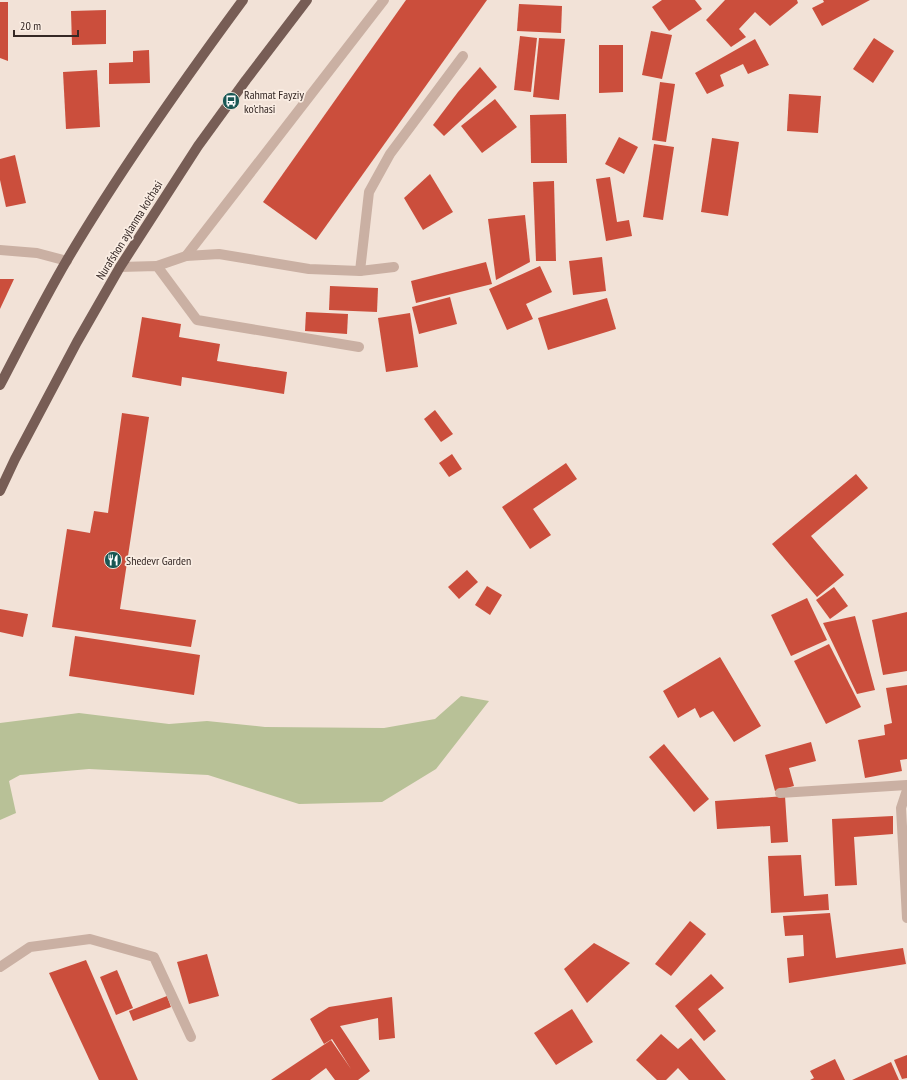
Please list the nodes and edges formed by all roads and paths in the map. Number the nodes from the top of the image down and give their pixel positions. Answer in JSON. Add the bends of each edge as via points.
{"nodes":[{"id":1,"x":243,"y":0,"type":"edge"},
{"id":2,"x":307,"y":0,"type":"edge"},
{"id":3,"x":384,"y":0,"type":"edge"},
{"id":4,"x":463,"y":56,"type":"dead end"},
{"id":5,"x":0,"y":250,"type":"edge"},
{"id":6,"x":186,"y":256,"type":"junction"},
{"id":7,"x":67,"y":261,"type":"junction"},
{"id":8,"x":157,"y":266,"type":"junction"},
{"id":9,"x":394,"y":266,"type":"dead end"},
{"id":10,"x":120,"y":267,"type":"junction"},
{"id":11,"x":360,"y":271,"type":"junction"},
{"id":12,"x":359,"y":347,"type":"dead end"},
{"id":13,"x":0,"y":385,"type":"edge"},
{"id":14,"x":0,"y":491,"type":"edge"},
{"id":15,"x":907,"y":785,"type":"edge"},
{"id":16,"x":907,"y":790,"type":"edge"},
{"id":17,"x":780,"y":793,"type":"dead end"},
{"id":18,"x":907,"y":918,"type":"edge"},
{"id":19,"x":0,"y":967,"type":"edge"},
{"id":20,"x":191,"y":1037,"type":"dead end"}],
"edges":[{"from":1,"to":7,"type":"main road","via":[[147,134]]},
{"from":2,"to":10,"type":"main road","name":"Nurafshon aylanma ko'chasi","via":[[198,146]]},
{"from":3,"to":6,"type":"street"},
{"from":4,"to":11,"type":"street","via":[[390,154],[369,192]]},
{"from":5,"to":7,"type":"street","via":[[37,253]]},
{"from":6,"to":8,"type":"street"},
{"from":6,"to":11,"type":"street","via":[[220,254],[309,269]]},
{"from":7,"to":13,"type":"main road"},
{"from":8,"to":10,"type":"street"},
{"from":8,"to":12,"type":"street","via":[[197,320]]},
{"from":9,"to":11,"type":"street"},
{"from":10,"to":14,"type":"main road","name":"Nurafshon aylanma ko'chasi","via":[[66,363]]},
{"from":15,"to":17,"type":"street"},
{"from":16,"to":18,"type":"street","via":[[901,808]]},
{"from":19,"to":20,"type":"street","via":[[30,947],[90,939],[154,958]]}]}
